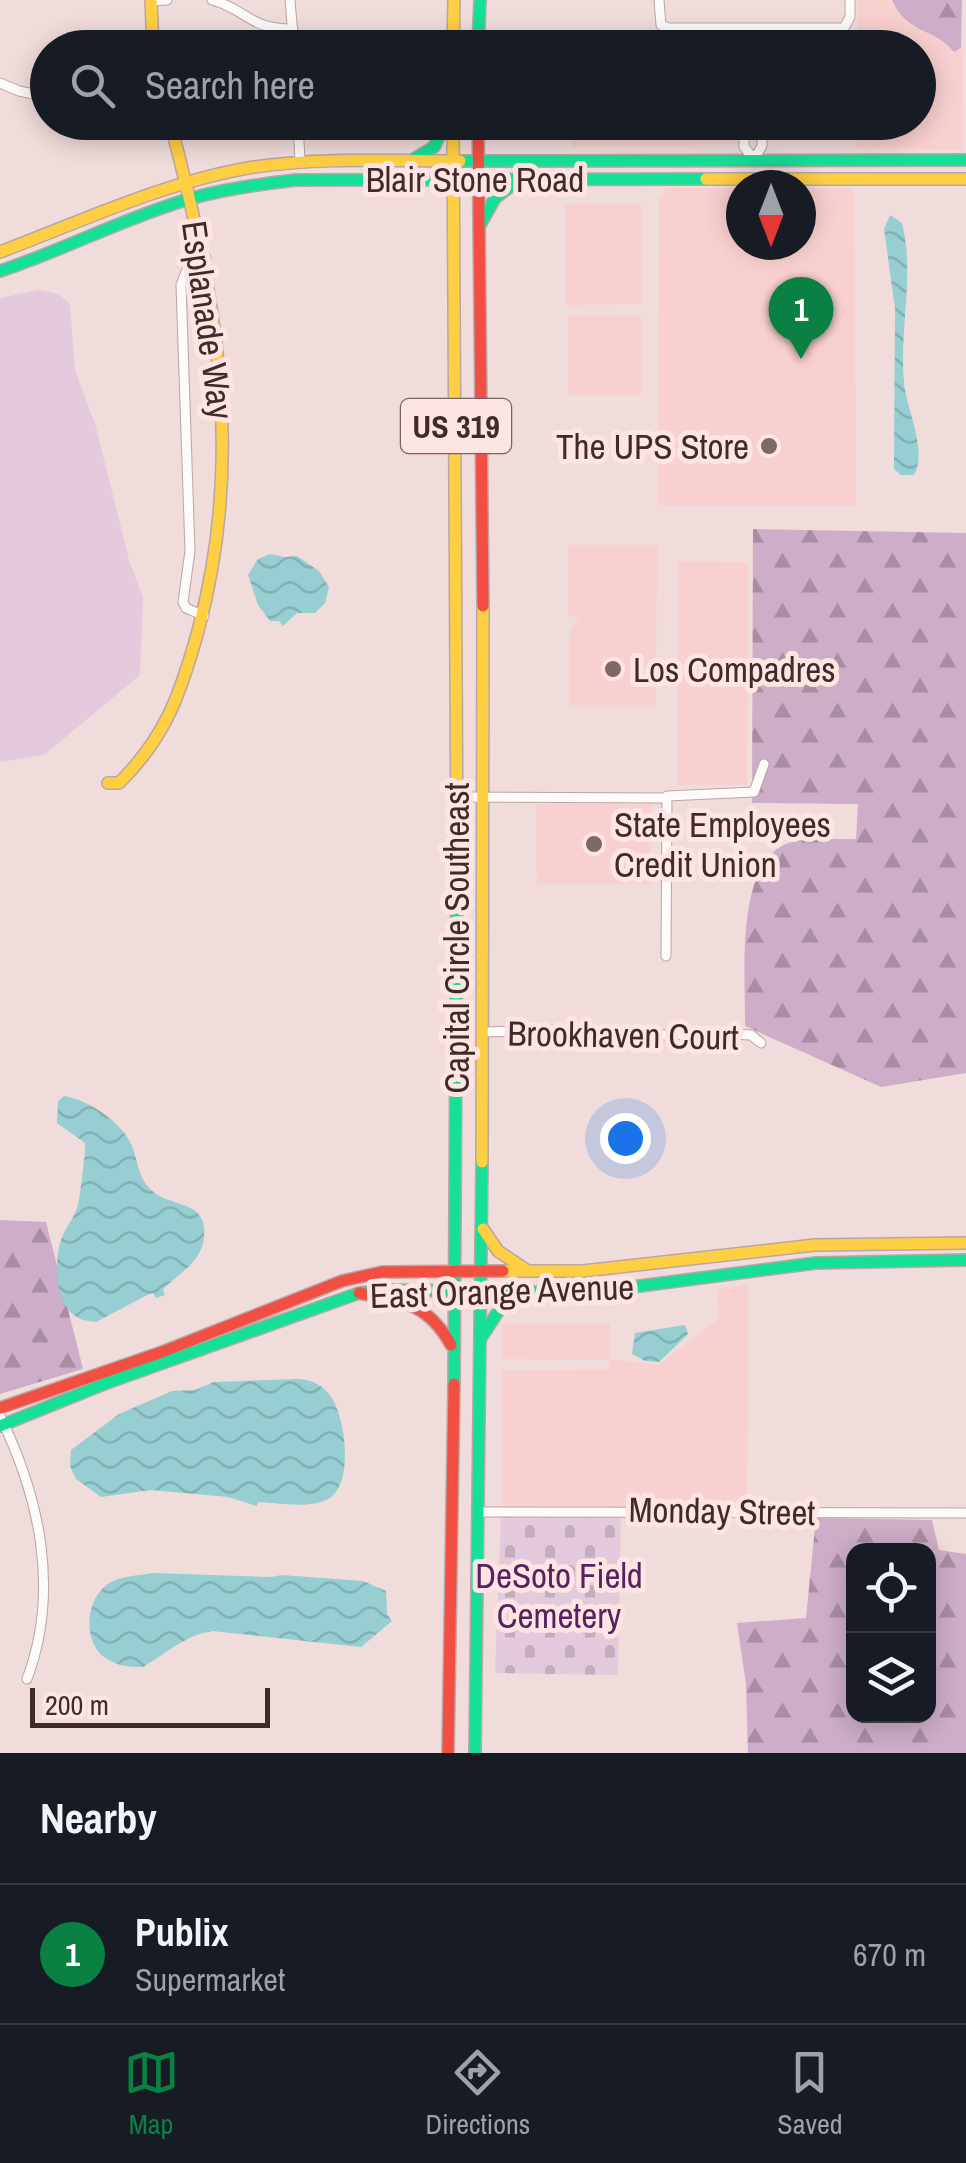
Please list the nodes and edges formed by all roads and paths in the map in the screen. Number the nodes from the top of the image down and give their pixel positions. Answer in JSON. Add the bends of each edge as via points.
{"nodes":[{"id":1,"x":150,"y":0,"type":"edge"},
{"id":2,"x":167,"y":0,"type":"edge"},
{"id":3,"x":212,"y":0,"type":"edge"},
{"id":4,"x":290,"y":0,"type":"edge"},
{"id":5,"x":454,"y":0,"type":"edge"},
{"id":6,"x":480,"y":0,"type":"edge"},
{"id":7,"x":659,"y":0,"type":"edge"},
{"id":8,"x":850,"y":0,"type":"edge"},
{"id":9,"x":293,"y":29,"type":"joint"},
{"id":10,"x":152,"y":30,"type":"edge"},
{"id":11,"x":454,"y":30,"type":"edge"},
{"id":12,"x":479,"y":30,"type":"edge"},
{"id":13,"x":743,"y":30,"type":"joint"},
{"id":14,"x":762,"y":30,"type":"joint"},
{"id":15,"x":0,"y":83,"type":"edge"},
{"id":16,"x":30,"y":94,"type":"edge"},
{"id":17,"x":175,"y":140,"type":"edge"},
{"id":18,"x":299,"y":140,"type":"edge"},
{"id":19,"x":438,"y":140,"type":"edge"},
{"id":20,"x":450,"y":140,"type":"edge"},
{"id":21,"x":478,"y":140,"type":"edge"},
{"id":22,"x":744,"y":140,"type":"edge"},
{"id":23,"x":762,"y":140,"type":"edge"},
{"id":24,"x":754,"y":159,"type":"junction"},
{"id":25,"x":966,"y":160,"type":"edge"},
{"id":26,"x":300,"y":161,"type":"junction"},
{"id":27,"x":407,"y":161,"type":"junction"},
{"id":28,"x":478,"y":161,"type":"junction"},
{"id":29,"x":451,"y":162,"type":"junction"},
{"id":30,"x":754,"y":170,"type":"edge"},
{"id":31,"x":726,"y":178,"type":"edge"},
{"id":32,"x":816,"y":178,"type":"edge"},
{"id":33,"x":966,"y":179,"type":"edge"},
{"id":34,"x":451,"y":180,"type":"junction"},
{"id":35,"x":519,"y":181,"type":"junction"},
{"id":36,"x":275,"y":182,"type":"junction"},
{"id":37,"x":478,"y":182,"type":"junction"},
{"id":38,"x":186,"y":183,"type":"junction"},
{"id":39,"x":190,"y":199,"type":"junction"},
{"id":40,"x":478,"y":229,"type":"junction"},
{"id":41,"x":0,"y":252,"type":"edge"},
{"id":42,"x":206,"y":258,"type":"junction"},
{"id":43,"x":0,"y":271,"type":"edge"},
{"id":44,"x":204,"y":616,"type":"junction"},
{"id":45,"x":764,"y":764,"type":"dead end"},
{"id":46,"x":108,"y":783,"type":"dead end"},
{"id":47,"x":457,"y":797,"type":"junction"},
{"id":48,"x":483,"y":797,"type":"junction"},
{"id":49,"x":667,"y":797,"type":"junction"},
{"id":50,"x":666,"y":956,"type":"dead end"},
{"id":51,"x":483,"y":1032,"type":"junction"},
{"id":52,"x":762,"y":1043,"type":"dead end"},
{"id":53,"x":482,"y":1227,"type":"junction"},
{"id":54,"x":966,"y":1243,"type":"edge"},
{"id":55,"x":966,"y":1260,"type":"edge"},
{"id":56,"x":454,"y":1270,"type":"junction"},
{"id":57,"x":482,"y":1270,"type":"junction"},
{"id":58,"x":528,"y":1271,"type":"junction"},
{"id":59,"x":455,"y":1292,"type":"junction"},
{"id":60,"x":360,"y":1293,"type":"junction"},
{"id":61,"x":481,"y":1293,"type":"junction"},
{"id":62,"x":526,"y":1294,"type":"junction"},
{"id":63,"x":480,"y":1340,"type":"junction"},
{"id":64,"x":454,"y":1350,"type":"junction"},
{"id":65,"x":1,"y":1418,"type":"edge"},
{"id":66,"x":478,"y":1512,"type":"junction"},
{"id":67,"x":966,"y":1513,"type":"edge"},
{"id":68,"x":27,"y":1679,"type":"dead end"},
{"id":69,"x":448,"y":1753,"type":"edge"},
{"id":70,"x":475,"y":1753,"type":"edge"}],
"edges":[{"from":1,"to":2,"type":"street"},
{"from":1,"to":10,"type":"main road"},
{"from":3,"to":9,"type":"street","via":[[260,27]]},
{"from":4,"to":9,"type":"street"},
{"from":5,"to":11,"type":"main road"},
{"from":6,"to":12,"type":"main road"},
{"from":7,"to":13,"type":"street","via":[[668,28]]},
{"from":8,"to":14,"type":"street","via":[[849,23],[836,30]]},
{"from":13,"to":14,"type":"street"},
{"from":15,"to":16,"type":"street"},
{"from":17,"to":38,"type":"main road","name":"Esplanade Way"},
{"from":18,"to":26,"type":"street"},
{"from":19,"to":27,"type":"main road"},
{"from":20,"to":29,"type":"main road","name":"Capital Circle Southeast","number":"US 319"},
{"from":21,"to":28,"type":"main road","name":"Capital Circle Southeast","number":"US 319"},
{"from":22,"to":24,"type":"street"},
{"from":23,"to":24,"type":"street"},
{"from":24,"to":25,"type":"main road","name":"Blair Stone Road"},
{"from":24,"to":28,"type":"main road","name":"Blair Stone Road"},
{"from":24,"to":30,"type":"main road"},
{"from":26,"to":27,"type":"main road","name":"Blair Stone Road"},
{"from":26,"to":36,"type":"main road"},
{"from":26,"to":38,"type":"main road","name":"Blair Stone Road"},
{"from":27,"to":29,"type":"main road","name":"Blair Stone Road"},
{"from":28,"to":29,"type":"main road","name":"Blair Stone Road"},
{"from":28,"to":37,"type":"main road","name":"Capital Circle Southeast","number":"US 319"},
{"from":29,"to":34,"type":"main road","name":"Capital Circle Southeast","number":"US 319"},
{"from":31,"to":35,"type":"main road","name":"Blair Stone Road"},
{"from":32,"to":33,"type":"main road","name":"Blair Stone Road"},
{"from":34,"to":36,"type":"main road","name":"Blair Stone Road"},
{"from":34,"to":37,"type":"main road","name":"Blair Stone Road"},
{"from":34,"to":47,"type":"main road","name":"Capital Circle Southeast","number":"US 319"},
{"from":35,"to":37,"type":"main road","name":"Blair Stone Road"},
{"from":35,"to":40,"type":"main road","via":[[495,198]]},
{"from":36,"to":39,"type":"main road","name":"Blair Stone Road"},
{"from":37,"to":40,"type":"main road","name":"Capital Circle Southeast","number":"US 319"},
{"from":38,"to":39,"type":"main road","name":"Esplanade Way"},
{"from":38,"to":41,"type":"main road","name":"Blair Stone Road"},
{"from":39,"to":42,"type":"main road","name":"Esplanade Way"},
{"from":39,"to":43,"type":"main road","name":"Blair Stone Road"},
{"from":40,"to":48,"type":"main road","name":"Capital Circle Southeast","number":"US 319"},
{"from":42,"to":44,"type":"main road","name":"Esplanade Way","via":[[226,417],[220,531]]},
{"from":42,"to":44,"type":"street","via":[[188,267],[180,286],[190,551],[183,602]]},
{"from":44,"to":46,"type":"main road","name":"Esplanade Way","via":[[154,749],[120,783]]},
{"from":45,"to":49,"type":"street","via":[[754,792]]},
{"from":47,"to":48,"type":"street"},
{"from":47,"to":56,"type":"main road","name":"Capital Circle Southeast","number":"US 319"},
{"from":48,"to":49,"type":"street"},
{"from":48,"to":51,"type":"main road","name":"Capital Circle Southeast","number":"US 319"},
{"from":49,"to":50,"type":"street"},
{"from":51,"to":52,"type":"street","name":"Brookhaven Court","via":[[563,1030],[620,1038],[710,1033],[751,1035]]},
{"from":51,"to":53,"type":"main road","name":"Capital Circle Southeast","number":"US 319"},
{"from":53,"to":57,"type":"main road","name":"Capital Circle Southeast","number":"US 319"},
{"from":53,"to":58,"type":"main road","via":[[498,1251]]},
{"from":54,"to":58,"type":"main road","name":"East Orange Avenue","via":[[816,1245],[583,1272]]},
{"from":55,"to":62,"type":"main road","name":"East Orange Avenue","via":[[816,1262],[618,1290]]},
{"from":56,"to":57,"type":"main road","name":"East Orange Avenue"},
{"from":56,"to":59,"type":"main road","name":"Capital Circle Southeast","number":"US 319"},
{"from":56,"to":65,"type":"main road","name":"East Orange Avenue","via":[[342,1280]]},
{"from":57,"to":58,"type":"main road","name":"East Orange Avenue"},
{"from":57,"to":61,"type":"main road","name":"Capital Circle Southeast","number":"US 319"},
{"from":59,"to":60,"type":"main road","name":"East Orange Avenue"},
{"from":59,"to":61,"type":"main road","name":"East Orange Avenue"},
{"from":59,"to":64,"type":"main road","name":"Capital Circle Southeast","number":"US 319"},
{"from":60,"to":64,"type":"main road","via":[[429,1312]]},
{"from":60,"to":65,"type":"main road","name":"East Orange Avenue"},
{"from":61,"to":62,"type":"main road","name":"East Orange Avenue"},
{"from":61,"to":63,"type":"main road","name":"Capital Circle Southeast","number":"US 319"},
{"from":62,"to":63,"type":"main road","via":[[498,1310]]},
{"from":63,"to":66,"type":"main road","name":"Capital Circle Southeast","number":"US 319"},
{"from":64,"to":69,"type":"main road","name":"Capital Circle Southeast","number":"US 319"},
{"from":65,"to":68,"type":"street","via":[[29,1490],[44,1556],[37,1653]]},
{"from":66,"to":67,"type":"street","name":"Monday Street"},
{"from":66,"to":70,"type":"main road","name":"Capital Circle Southeast","number":"US 319"}]}
